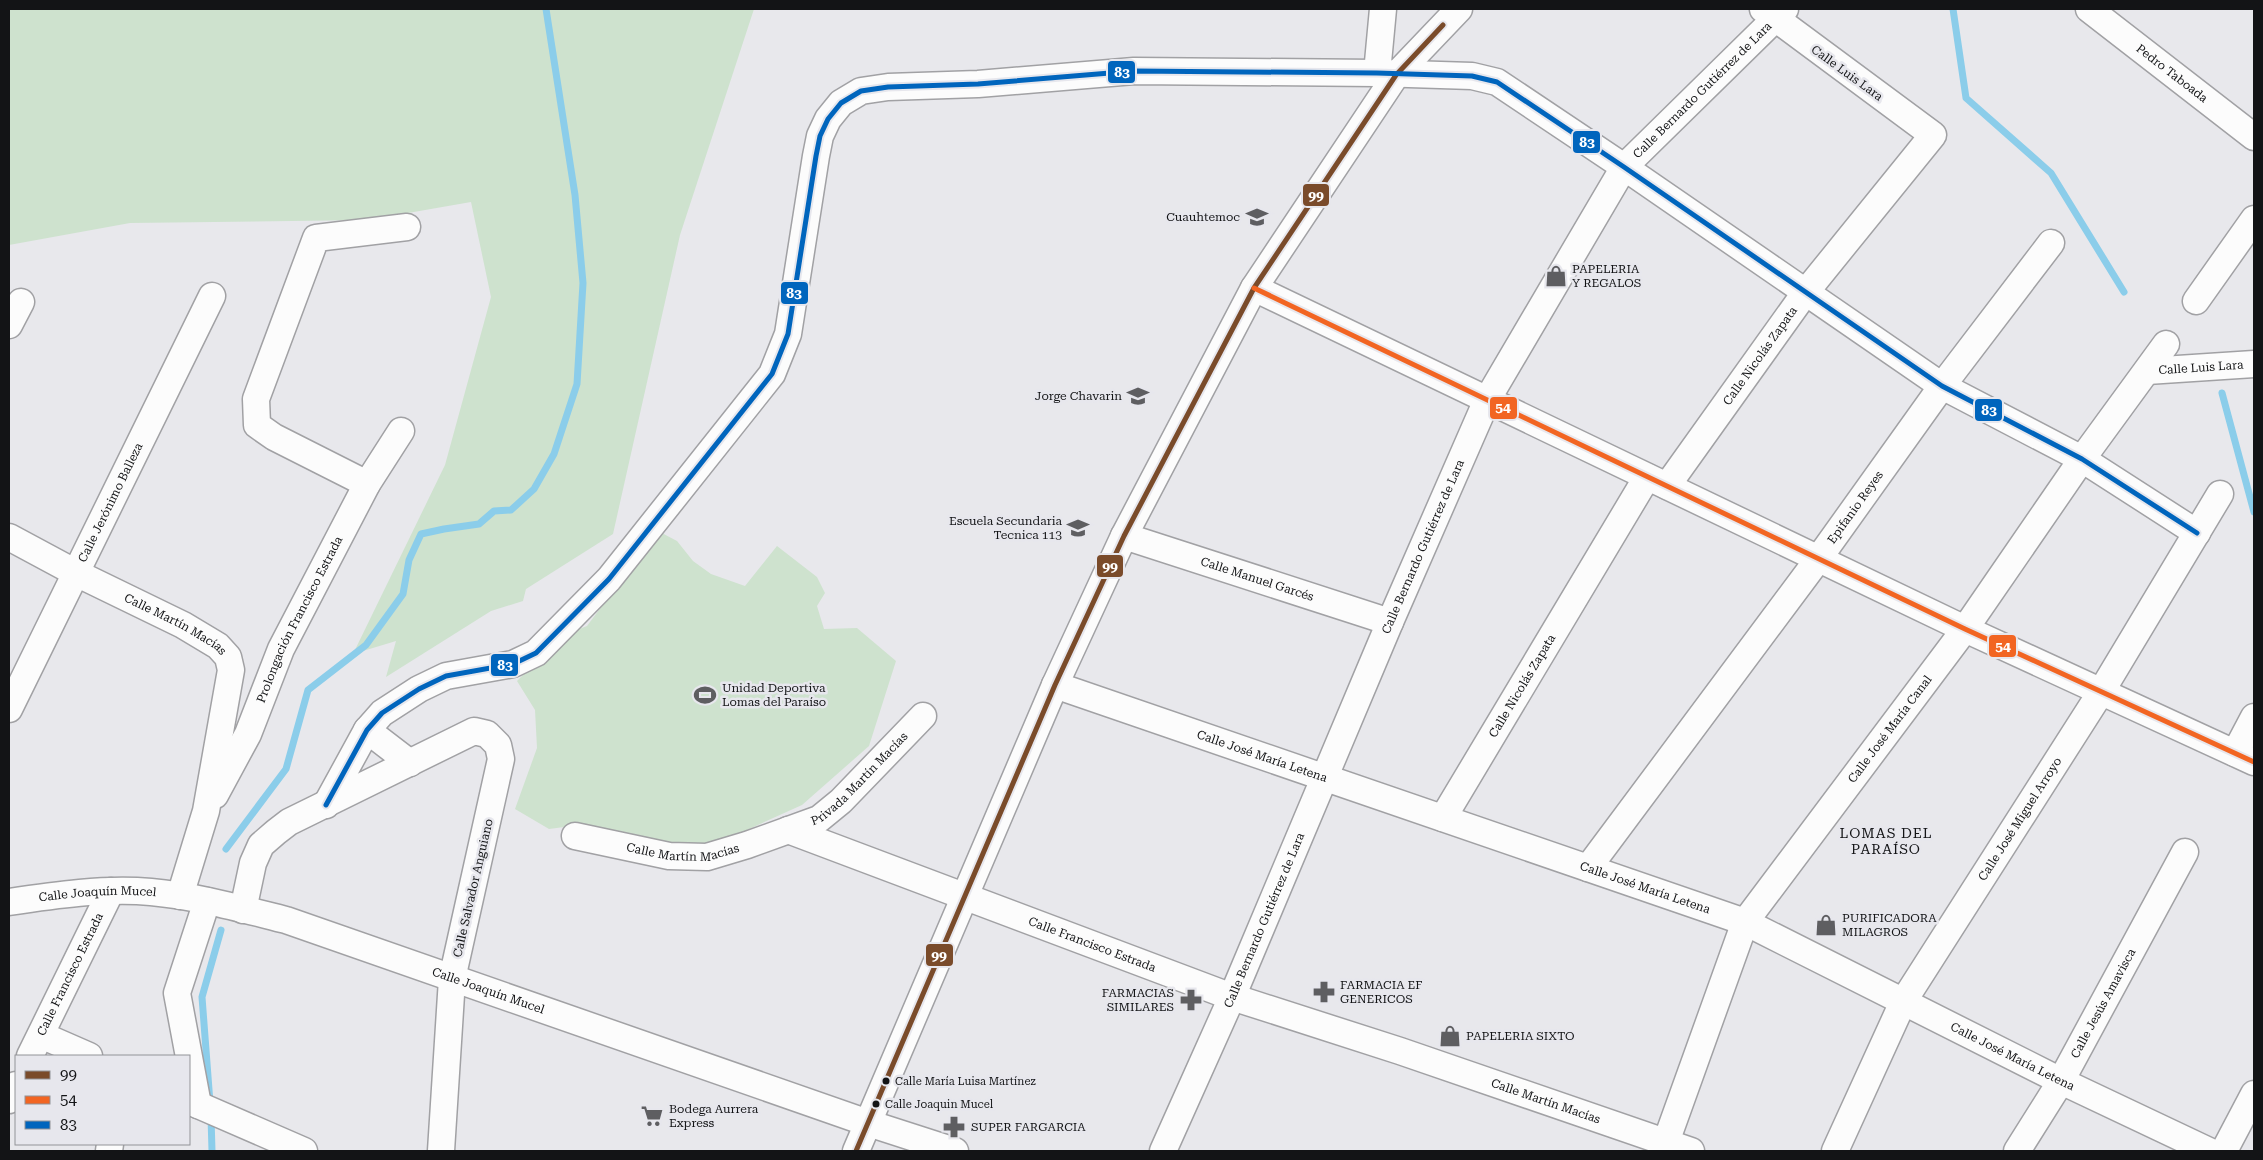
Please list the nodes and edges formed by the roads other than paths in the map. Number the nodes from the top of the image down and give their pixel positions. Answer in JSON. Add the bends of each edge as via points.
{"nodes":[{"id":1,"x":1383,"y":9,"type":"edge"},
{"id":2,"x":1460,"y":9,"type":"edge"},
{"id":3,"x":2089,"y":9,"type":"edge"},
{"id":4,"x":1774,"y":12,"type":"edge"},
{"id":5,"x":1386,"y":74,"type":"junction"},
{"id":6,"x":1933,"y":136,"type":"joint"},
{"id":7,"x":2254,"y":137,"type":"edge"},
{"id":8,"x":1624,"y":167,"type":"junction"},
{"id":9,"x":2254,"y":219,"type":"edge"},
{"id":10,"x":407,"y":227,"type":"dead end"},
{"id":11,"x":2051,"y":243,"type":"dead end"},
{"id":12,"x":1254,"y":288,"type":"junction"},
{"id":13,"x":1805,"y":293,"type":"junction"},
{"id":14,"x":212,"y":296,"type":"dead end"},
{"id":15,"x":2196,"y":301,"type":"dead end"},
{"id":16,"x":21,"y":302,"type":"dead end"},
{"id":17,"x":9,"y":324,"type":"edge"},
{"id":18,"x":2166,"y":344,"type":"dead end"},
{"id":19,"x":2254,"y":364,"type":"edge"},
{"id":20,"x":2147,"y":371,"type":"junction"},
{"id":21,"x":1942,"y":386,"type":"junction"},
{"id":22,"x":1487,"y":400,"type":"junction"},
{"id":23,"x":401,"y":431,"type":"dead end"},
{"id":24,"x":2082,"y":459,"type":"junction"},
{"id":25,"x":1657,"y":481,"type":"junction"},
{"id":26,"x":367,"y":484,"type":"junction"},
{"id":27,"x":2220,"y":494,"type":"dead end"},
{"id":28,"x":2197,"y":533,"type":"junction"},
{"id":29,"x":1124,"y":536,"type":"junction"},
{"id":30,"x":9,"y":537,"type":"edge"},
{"id":31,"x":1818,"y":558,"type":"junction"},
{"id":32,"x":76,"y":574,"type":"junction"},
{"id":33,"x":1390,"y":622,"type":"junction"},
{"id":34,"x":1965,"y":629,"type":"junction"},
{"id":35,"x":1056,"y":685,"type":"junction"},
{"id":36,"x":2101,"y":692,"type":"junction"},
{"id":37,"x":9,"y":709,"type":"edge"},
{"id":38,"x":923,"y":716,"type":"dead end"},
{"id":39,"x":2254,"y":717,"type":"edge"},
{"id":40,"x":367,"y":730,"type":"junction"},
{"id":41,"x":2245,"y":758,"type":"edge"},
{"id":42,"x":410,"y":763,"type":"junction"},
{"id":43,"x":1324,"y":776,"type":"junction"},
{"id":44,"x":326,"y":806,"type":"junction"},
{"id":45,"x":206,"y":811,"type":"junction"},
{"id":46,"x":1443,"y":818,"type":"junction"},
{"id":47,"x":788,"y":830,"type":"junction"},
{"id":48,"x":575,"y":836,"type":"dead end"},
{"id":49,"x":2184,"y":852,"type":"dead end"},
{"id":50,"x":1588,"y":868,"type":"junction"},
{"id":51,"x":111,"y":891,"type":"junction"},
{"id":52,"x":180,"y":896,"type":"junction"},
{"id":53,"x":965,"y":896,"type":"junction"},
{"id":54,"x":206,"y":901,"type":"junction"},
{"id":55,"x":9,"y":902,"type":"edge"},
{"id":56,"x":243,"y":910,"type":"junction"},
{"id":57,"x":1745,"y":922,"type":"junction"},
{"id":58,"x":452,"y":979,"type":"junction"},
{"id":59,"x":1232,"y":997,"type":"junction"},
{"id":60,"x":1903,"y":1002,"type":"junction"},
{"id":61,"x":35,"y":1046,"type":"edge"},
{"id":62,"x":1400,"y":1051,"type":"joint"},
{"id":63,"x":84,"y":1055,"type":"edge"},
{"id":64,"x":187,"y":1055,"type":"edge"},
{"id":65,"x":190,"y":1077,"type":"edge"},
{"id":66,"x":2061,"y":1081,"type":"junction"},
{"id":67,"x":15,"y":1087,"type":"edge"},
{"id":68,"x":2254,"y":1094,"type":"edge"},
{"id":69,"x":9,"y":1100,"type":"edge"},
{"id":70,"x":194,"y":1103,"type":"edge"},
{"id":71,"x":868,"y":1123,"type":"junction"},
{"id":72,"x":1666,"y":1142,"type":"junction"},
{"id":73,"x":304,"y":1151,"type":"edge"},
{"id":74,"x":441,"y":1151,"type":"edge"},
{"id":75,"x":856,"y":1151,"type":"edge"},
{"id":76,"x":955,"y":1151,"type":"edge"},
{"id":77,"x":1163,"y":1151,"type":"edge"},
{"id":78,"x":1691,"y":1151,"type":"edge"},
{"id":79,"x":1835,"y":1151,"type":"edge"},
{"id":80,"x":2016,"y":1151,"type":"edge"},
{"id":81,"x":2209,"y":1151,"type":"edge"},
{"id":82,"x":2224,"y":1151,"type":"edge"}],
"edges":[{"from":1,"to":5,"type":"street"},
{"from":2,"to":5,"type":"street"},
{"from":3,"to":7,"type":"street","name":"Pedro Taboada"},
{"from":4,"to":6,"type":"street","name":"Calle Luis Lara"},
{"from":4,"to":8,"type":"street","name":"Calle Bernardo Gutiérrez de Lara"},
{"from":5,"to":8,"type":"street","via":[[1472,76],[1497,82]]},
{"from":5,"to":12,"type":"street"},
{"from":5,"to":40,"type":"street","via":[[1134,71],[978,84],[888,87],[861,91],[841,103],[828,119],[817,150],[788,334],[772,374],[609,579],[536,653],[513,664],[437,680],[382,713]]},
{"from":6,"to":13,"type":"street","name":"Calle Nicolás Zapata"},
{"from":8,"to":13,"type":"street"},
{"from":8,"to":22,"type":"street","name":"Calle Bernardo Gutiérrez de Lara"},
{"from":9,"to":15,"type":"street"},
{"from":10,"to":26,"type":"street","via":[[316,238],[256,399],[257,425],[274,437]]},
{"from":11,"to":21,"type":"street","name":"Epifanio Reyes"},
{"from":12,"to":22,"type":"street"},
{"from":12,"to":29,"type":"street"},
{"from":13,"to":21,"type":"street"},
{"from":13,"to":25,"type":"street","name":"Calle Nicolás Zapata"},
{"from":14,"to":32,"type":"street","name":"Calle Jerónimo Balleza"},
{"from":16,"to":17,"type":"street"},
{"from":18,"to":20,"type":"street","name":"Calle José María Canal"},
{"from":19,"to":20,"type":"street","name":"Calle Luis Lara"},
{"from":20,"to":24,"type":"street","name":"Calle José María Canal"},
{"from":21,"to":24,"type":"street"},
{"from":21,"to":31,"type":"street","name":"Epifanio Reyes"},
{"from":22,"to":25,"type":"street"},
{"from":22,"to":33,"type":"street","name":"Calle Bernardo Gutiérrez de Lara"},
{"from":23,"to":26,"type":"street","name":"Prolongación Francisco Estrada"},
{"from":24,"to":28,"type":"street"},
{"from":24,"to":34,"type":"street","name":"Calle José María Canal"},
{"from":25,"to":31,"type":"street"},
{"from":25,"to":46,"type":"street","name":"Calle Nicolás Zapata"},
{"from":26,"to":45,"type":"street","name":"Prolongación Francisco Estrada","via":[[281,649],[232,768]]},
{"from":27,"to":28,"type":"street","name":"Calle José Miguel Arroyo"},
{"from":28,"to":36,"type":"street","name":"Calle José Miguel Arroyo"},
{"from":29,"to":33,"type":"street","name":"Calle Manuel Garcés"},
{"from":29,"to":35,"type":"street"},
{"from":30,"to":32,"type":"street","name":"Calle Martín Macías"},
{"from":31,"to":34,"type":"street"},
{"from":31,"to":50,"type":"street","name":"Epifanio Reyes"},
{"from":32,"to":37,"type":"street","name":"Calle Jerónimo Balleza"},
{"from":32,"to":45,"type":"street","name":"Calle Martín Macías","via":[[183,625],[218,646],[228,656],[231,670]]},
{"from":33,"to":43,"type":"street","name":"Calle Bernardo Gutiérrez de Lara"},
{"from":34,"to":36,"type":"street"},
{"from":34,"to":57,"type":"street","name":"Calle José María Canal"},
{"from":35,"to":43,"type":"street","name":"Calle José María Letena"},
{"from":35,"to":53,"type":"street"},
{"from":36,"to":41,"type":"street"},
{"from":36,"to":60,"type":"street","name":"Calle José Miguel Arroyo"},
{"from":38,"to":47,"type":"street","name":"Privada Martín Macías","via":[[841,801],[819,819]]},
{"from":39,"to":41,"type":"street"},
{"from":40,"to":42,"type":"street"},
{"from":40,"to":44,"type":"street"},
{"from":42,"to":44,"type":"street"},
{"from":42,"to":58,"type":"street","name":"Calle Salvador Anguiano","via":[[474,731],[487,734],[498,745],[501,759]]},
{"from":43,"to":46,"type":"street","name":"Calle José María Letena"},
{"from":43,"to":59,"type":"street","name":"Calle Bernardo Gutiérrez de Lara"},
{"from":44,"to":56,"type":"street","via":[[289,822],[261,845],[253,862]]},
{"from":45,"to":52,"type":"street","name":"Calle Martín Macías"},
{"from":46,"to":50,"type":"street","name":"Calle José María Letena"},
{"from":47,"to":48,"type":"street","name":"Calle Martín Macías","via":[[707,857],[669,856]]},
{"from":47,"to":53,"type":"street","name":"Calle Francisco Estrada"},
{"from":49,"to":66,"type":"street","name":"Calle Jesús Amavisca"},
{"from":50,"to":57,"type":"street","name":"Calle José María Letena"},
{"from":51,"to":52,"type":"street","name":"Calle Joaquín Mucel"},
{"from":51,"to":55,"type":"street","name":"Calle Joaquín Mucel"},
{"from":51,"to":61,"type":"street","name":"Calle Francisco Estrada"},
{"from":52,"to":54,"type":"street","name":"Calle Joaquín Mucel"},
{"from":53,"to":59,"type":"street","name":"Calle Francisco Estrada"},
{"from":53,"to":71,"type":"street"},
{"from":54,"to":56,"type":"street","name":"Calle Joaquín Mucel"},
{"from":54,"to":64,"type":"street","via":[[177,993]]},
{"from":56,"to":58,"type":"street","name":"Calle Joaquín Mucel","via":[[286,920]]},
{"from":57,"to":60,"type":"street","name":"Calle José María Letena"},
{"from":57,"to":72,"type":"street","name":"Calle José María Canal"},
{"from":58,"to":71,"type":"street","name":"Calle Joaquín Mucel"},
{"from":58,"to":74,"type":"street","name":"Calle Salvador Anguiano"},
{"from":59,"to":62,"type":"street","name":"Calle Francisco Estrada"},
{"from":59,"to":77,"type":"street","name":"Calle Bernardo Gutiérrez de Lara"},
{"from":60,"to":66,"type":"street","name":"Calle José María Letena"},
{"from":60,"to":79,"type":"street","name":"Calle José Miguel Arroyo"},
{"from":61,"to":63,"type":"street"},
{"from":62,"to":72,"type":"street","name":"Calle Martín Macías"},
{"from":65,"to":70,"type":"street"},
{"from":66,"to":80,"type":"street","name":"Calle Jesús Amavisca"},
{"from":66,"to":81,"type":"street","name":"Calle José María Letena"},
{"from":67,"to":69,"type":"street"},
{"from":68,"to":82,"type":"street"},
{"from":70,"to":73,"type":"street"},
{"from":71,"to":75,"type":"street"},
{"from":71,"to":76,"type":"street","name":"Calle Joaquín Mucel"},
{"from":72,"to":78,"type":"street","name":"Calle Martín Macías"}]}
